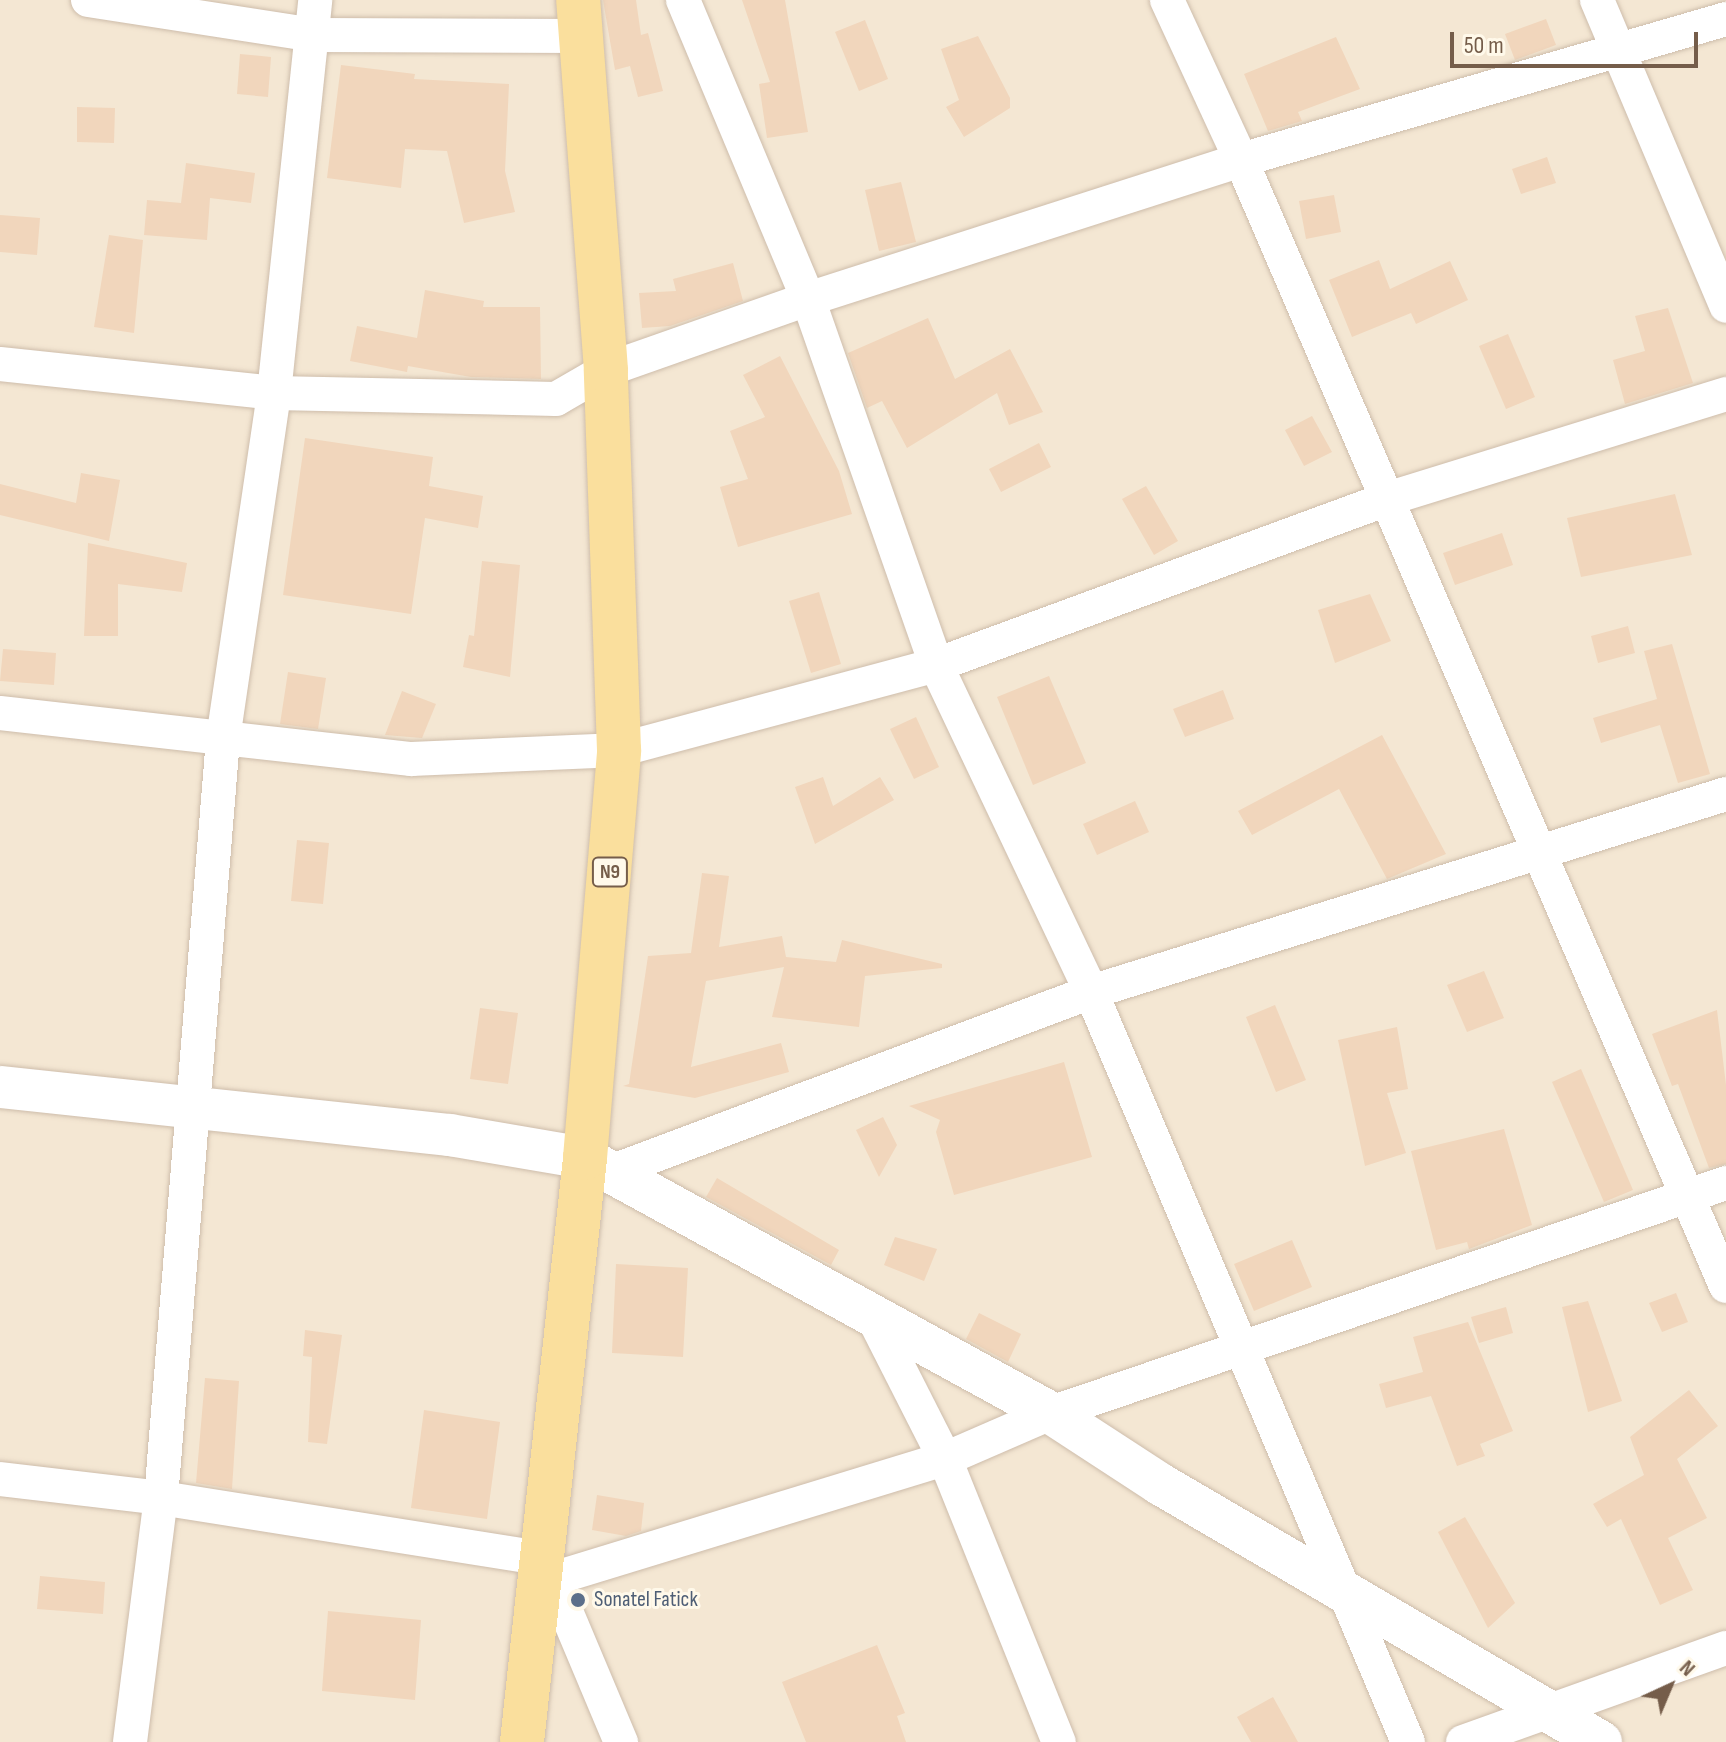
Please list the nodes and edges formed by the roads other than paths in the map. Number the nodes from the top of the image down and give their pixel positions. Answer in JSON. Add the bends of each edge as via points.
{"nodes":[{"id":1,"x":88,"y":0,"type":"edge"},
{"id":2,"x":315,"y":0,"type":"edge"},
{"id":3,"x":683,"y":0,"type":"edge"},
{"id":4,"x":1167,"y":0,"type":"edge"},
{"id":5,"x":1597,"y":0,"type":"edge"},
{"id":6,"x":581,"y":18,"type":"edge"},
{"id":7,"x":1726,"y":19,"type":"edge"},
{"id":8,"x":314,"y":35,"type":"junction"},
{"id":9,"x":1619,"y":53,"type":"junction"},
{"id":10,"x":1241,"y":160,"type":"junction"},
{"id":11,"x":808,"y":299,"type":"junction"},
{"id":12,"x":1726,"y":306,"type":"edge"},
{"id":13,"x":0,"y":364,"type":"edge"},
{"id":14,"x":606,"y":370,"type":"junction"},
{"id":15,"x":274,"y":393,"type":"junction"},
{"id":16,"x":1726,"y":394,"type":"edge"},
{"id":17,"x":1387,"y":499,"type":"junction"},
{"id":18,"x":936,"y":665,"type":"junction"},
{"id":19,"x":0,"y":713,"type":"edge"},
{"id":20,"x":223,"y":739,"type":"junction"},
{"id":21,"x":619,"y":750,"type":"junction"},
{"id":22,"x":1726,"y":794,"type":"edge"},
{"id":23,"x":1539,"y":852,"type":"junction"},
{"id":24,"x":1091,"y":992,"type":"junction"},
{"id":25,"x":0,"y":1087,"type":"edge"},
{"id":26,"x":194,"y":1108,"type":"junction"},
{"id":27,"x":599,"y":1164,"type":"junction"},
{"id":28,"x":1726,"y":1183,"type":"edge"},
{"id":29,"x":1687,"y":1195,"type":"junction"},
{"id":30,"x":1726,"y":1286,"type":"edge"},
{"id":31,"x":875,"y":1321,"type":"junction"},
{"id":32,"x":1242,"y":1347,"type":"junction"},
{"id":33,"x":1051,"y":1413,"type":"junction"},
{"id":34,"x":945,"y":1459,"type":"junction"},
{"id":35,"x":0,"y":1479,"type":"edge"},
{"id":36,"x":161,"y":1498,"type":"junction"},
{"id":37,"x":548,"y":1569,"type":"junction"},
{"id":38,"x":1345,"y":1592,"type":"junction"},
{"id":39,"x":1726,"y":1648,"type":"edge"},
{"id":40,"x":1549,"y":1711,"type":"junction"},
{"id":41,"x":130,"y":1742,"type":"edge"},
{"id":42,"x":522,"y":1742,"type":"edge"},
{"id":43,"x":621,"y":1742,"type":"edge"},
{"id":44,"x":1059,"y":1742,"type":"edge"},
{"id":45,"x":1408,"y":1742,"type":"edge"},
{"id":46,"x":1463,"y":1742,"type":"edge"},
{"id":47,"x":1601,"y":1742,"type":"edge"}],
"edges":[{"from":1,"to":8,"type":"street"},
{"from":2,"to":8,"type":"street"},
{"from":3,"to":11,"type":"street"},
{"from":4,"to":10,"type":"street"},
{"from":5,"to":9,"type":"street"},
{"from":6,"to":8,"type":"street"},
{"from":6,"to":14,"type":"main road","number":"N9"},
{"from":7,"to":9,"type":"street"},
{"from":8,"to":15,"type":"street"},
{"from":9,"to":10,"type":"street"},
{"from":9,"to":12,"type":"street"},
{"from":10,"to":11,"type":"street"},
{"from":10,"to":17,"type":"street"},
{"from":11,"to":14,"type":"street"},
{"from":11,"to":18,"type":"street"},
{"from":13,"to":15,"type":"street"},
{"from":14,"to":15,"type":"street","via":[[556,399]]},
{"from":14,"to":21,"type":"main road","number":"N9"},
{"from":15,"to":20,"type":"street"},
{"from":16,"to":17,"type":"street"},
{"from":17,"to":18,"type":"street"},
{"from":17,"to":23,"type":"street"},
{"from":18,"to":21,"type":"street"},
{"from":18,"to":24,"type":"street"},
{"from":19,"to":20,"type":"street"},
{"from":20,"to":21,"type":"street","via":[[411,759]]},
{"from":20,"to":26,"type":"street"},
{"from":21,"to":27,"type":"main road","number":"N9"},
{"from":22,"to":23,"type":"street"},
{"from":23,"to":24,"type":"street"},
{"from":23,"to":29,"type":"street"},
{"from":24,"to":27,"type":"street"},
{"from":24,"to":32,"type":"street"},
{"from":25,"to":26,"type":"street"},
{"from":26,"to":27,"type":"street","via":[[450,1135]]},
{"from":26,"to":36,"type":"street"},
{"from":27,"to":31,"type":"street"},
{"from":27,"to":37,"type":"main road","number":"N9"},
{"from":28,"to":29,"type":"street"},
{"from":29,"to":30,"type":"street"},
{"from":29,"to":32,"type":"street"},
{"from":31,"to":33,"type":"street"},
{"from":31,"to":34,"type":"street"},
{"from":32,"to":33,"type":"street"},
{"from":32,"to":38,"type":"street"},
{"from":33,"to":34,"type":"street"},
{"from":33,"to":38,"type":"street"},
{"from":34,"to":37,"type":"street"},
{"from":34,"to":44,"type":"street"},
{"from":35,"to":36,"type":"street"},
{"from":36,"to":37,"type":"street"},
{"from":36,"to":41,"type":"street"},
{"from":37,"to":42,"type":"main road","number":"N9"},
{"from":37,"to":43,"type":"street"},
{"from":38,"to":40,"type":"street"},
{"from":38,"to":45,"type":"street"},
{"from":39,"to":40,"type":"street"},
{"from":40,"to":46,"type":"street"},
{"from":40,"to":47,"type":"street"}]}
